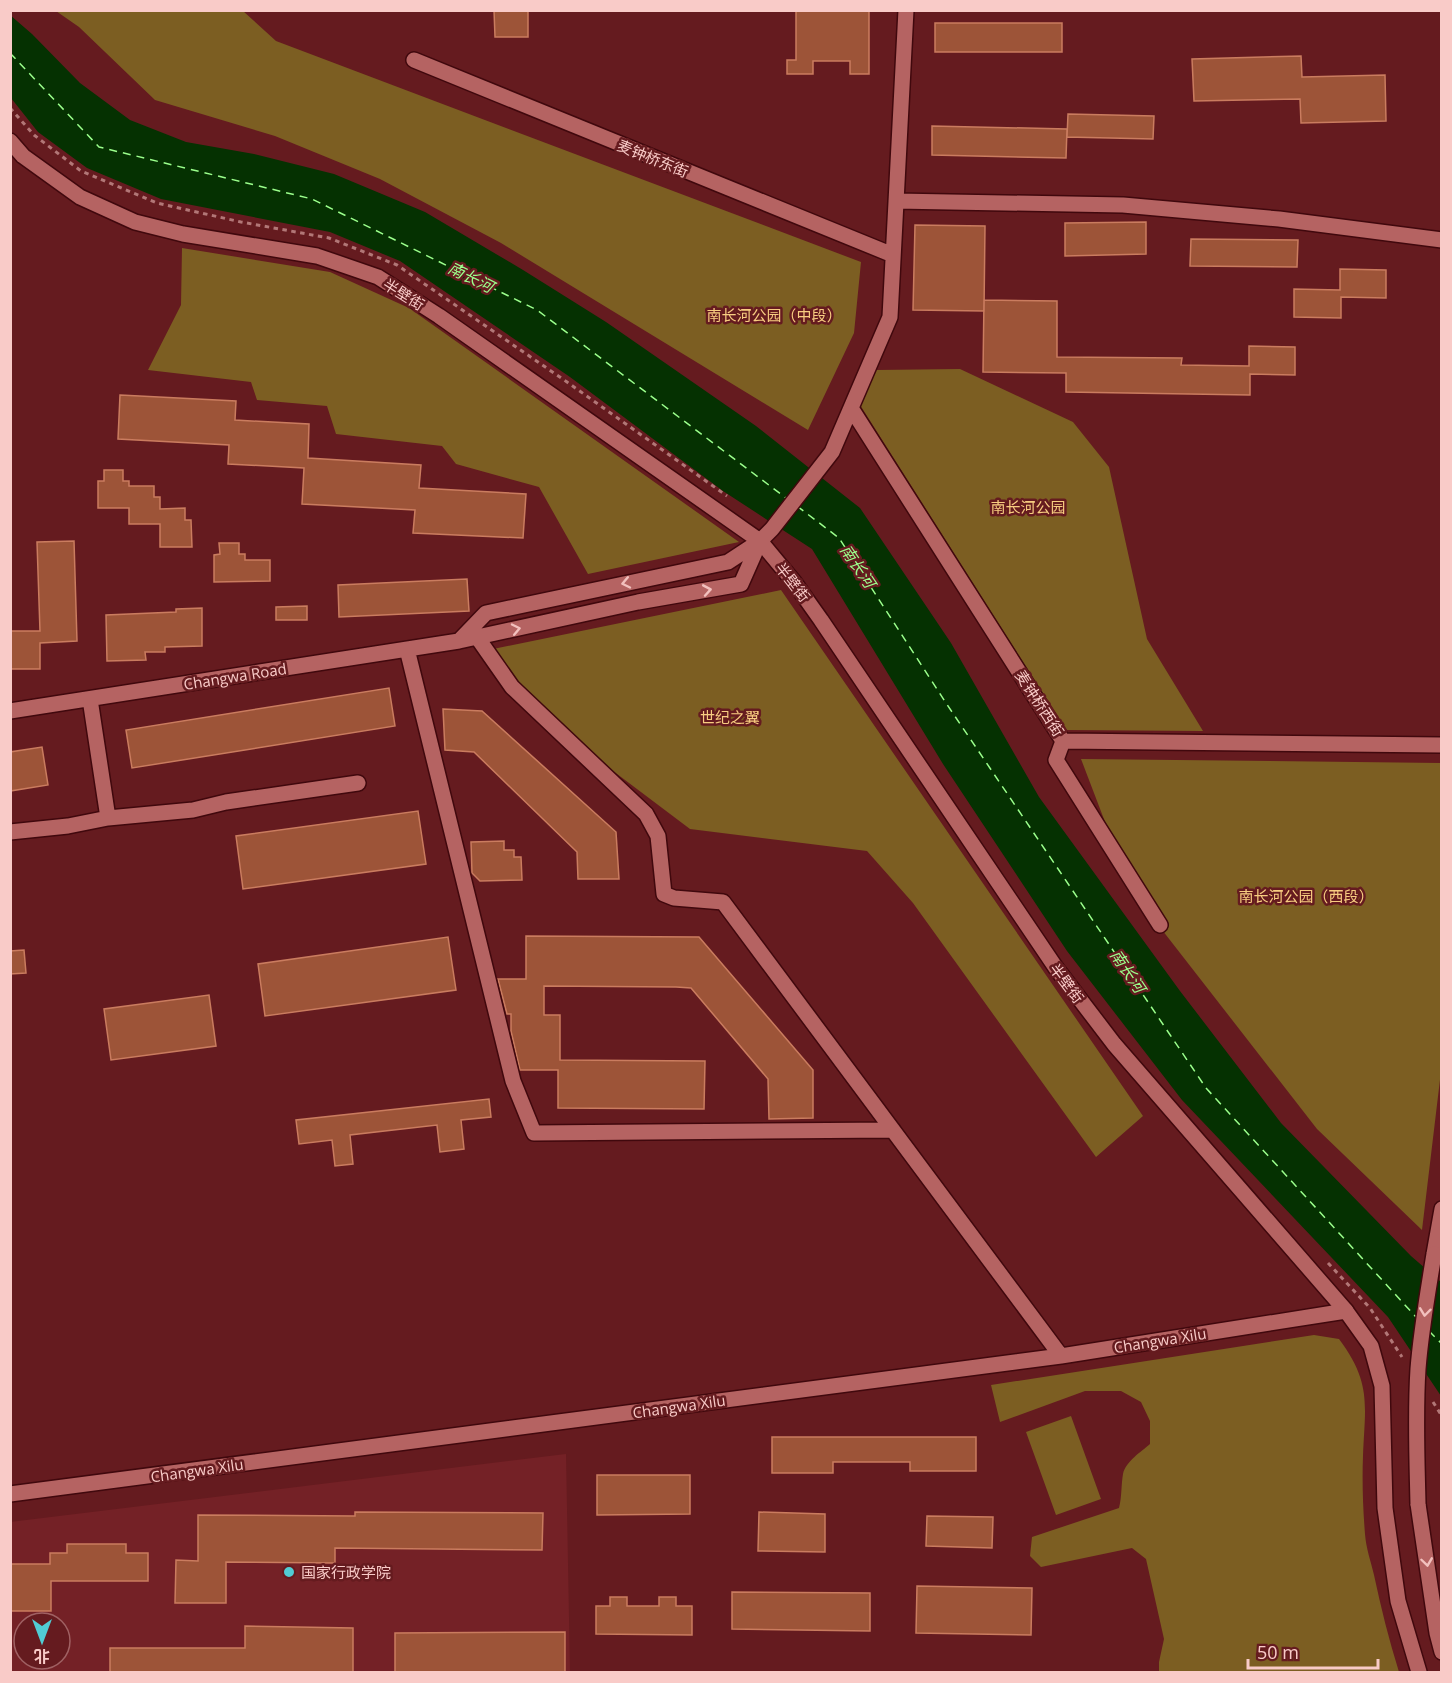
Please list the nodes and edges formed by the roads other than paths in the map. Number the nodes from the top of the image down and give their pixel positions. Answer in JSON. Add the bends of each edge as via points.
{"nodes":[{"id":1,"x":906,"y":10,"type":"edge"},
{"id":2,"x":414,"y":60,"type":"dead end"},
{"id":3,"x":10,"y":141,"type":"edge"},
{"id":4,"x":896,"y":201,"type":"junction"},
{"id":5,"x":1442,"y":240,"type":"edge"},
{"id":6,"x":893,"y":255,"type":"junction"},
{"id":7,"x":851,"y":408,"type":"junction"},
{"id":8,"x":760,"y":541,"type":"junction"},
{"id":9,"x":477,"y":637,"type":"junction"},
{"id":10,"x":459,"y":641,"type":"junction"},
{"id":11,"x":407,"y":649,"type":"junction"},
{"id":12,"x":90,"y":699,"type":"junction"},
{"id":13,"x":10,"y":711,"type":"edge"},
{"id":14,"x":1063,"y":741,"type":"junction"},
{"id":15,"x":1442,"y":745,"type":"edge"},
{"id":16,"x":358,"y":783,"type":"dead end"},
{"id":17,"x":108,"y":818,"type":"junction"},
{"id":18,"x":10,"y":832,"type":"edge"},
{"id":19,"x":1160,"y":925,"type":"dead end"},
{"id":20,"x":893,"y":1130,"type":"junction"},
{"id":21,"x":1442,"y":1209,"type":"edge"},
{"id":22,"x":1346,"y":1311,"type":"junction"},
{"id":23,"x":1061,"y":1356,"type":"junction"},
{"id":24,"x":10,"y":1494,"type":"edge"},
{"id":25,"x":1442,"y":1652,"type":"edge"},
{"id":26,"x":1419,"y":1672,"type":"edge"}],
"edges":[{"from":1,"to":4,"type":"street"},
{"from":2,"to":6,"type":"street","name":"麦钟桥东街"},
{"from":3,"to":8,"type":"street","name":"半壁街","via":[[23,156],[80,197],[135,222],[317,256],[378,277]]},
{"from":4,"to":5,"type":"street","via":[[1123,205],[1279,219]]},
{"from":4,"to":6,"type":"street"},
{"from":6,"to":7,"type":"street","via":[[890,317]]},
{"from":7,"to":8,"type":"street","via":[[832,452]]},
{"from":7,"to":14,"type":"street","name":"麦钟桥西街"},
{"from":9,"to":8,"type":"street","name":"Changwa Road","one_way":true,"via":[[741,584]]},
{"from":8,"to":10,"type":"street","one_way":true,"via":[[728,562],[486,613]]},
{"from":8,"to":22,"type":"street","name":"半壁街","via":[[821,620],[1056,968],[1114,1044]]},
{"from":9,"to":10,"type":"street","name":"Changwa Road"},
{"from":9,"to":20,"type":"street","via":[[512,687],[646,814],[658,836],[664,894],[723,902]]},
{"from":10,"to":11,"type":"street","name":"Changwa Road"},
{"from":11,"to":12,"type":"street","name":"Changwa Road"},
{"from":11,"to":20,"type":"street","via":[[513,1081],[534,1133]]},
{"from":12,"to":13,"type":"street","name":"Changwa Road"},
{"from":12,"to":17,"type":"street"},
{"from":14,"to":15,"type":"street","name":"麦钟桥西街"},
{"from":14,"to":19,"type":"street","via":[[1056,760]]},
{"from":16,"to":17,"type":"street","via":[[193,810]]},
{"from":17,"to":18,"type":"street"},
{"from":20,"to":23,"type":"street"},
{"from":21,"to":25,"type":"street","one_way":true,"bridge":true,"via":[[1425,1308],[1416,1432],[1419,1504]]},
{"from":22,"to":23,"type":"street","name":"Changwa Xilu"},
{"from":22,"to":26,"type":"street","name":"半壁街","via":[[1371,1346],[1382,1386],[1385,1508],[1398,1601]]},
{"from":23,"to":24,"type":"street","name":"Changwa Xilu"}]}
